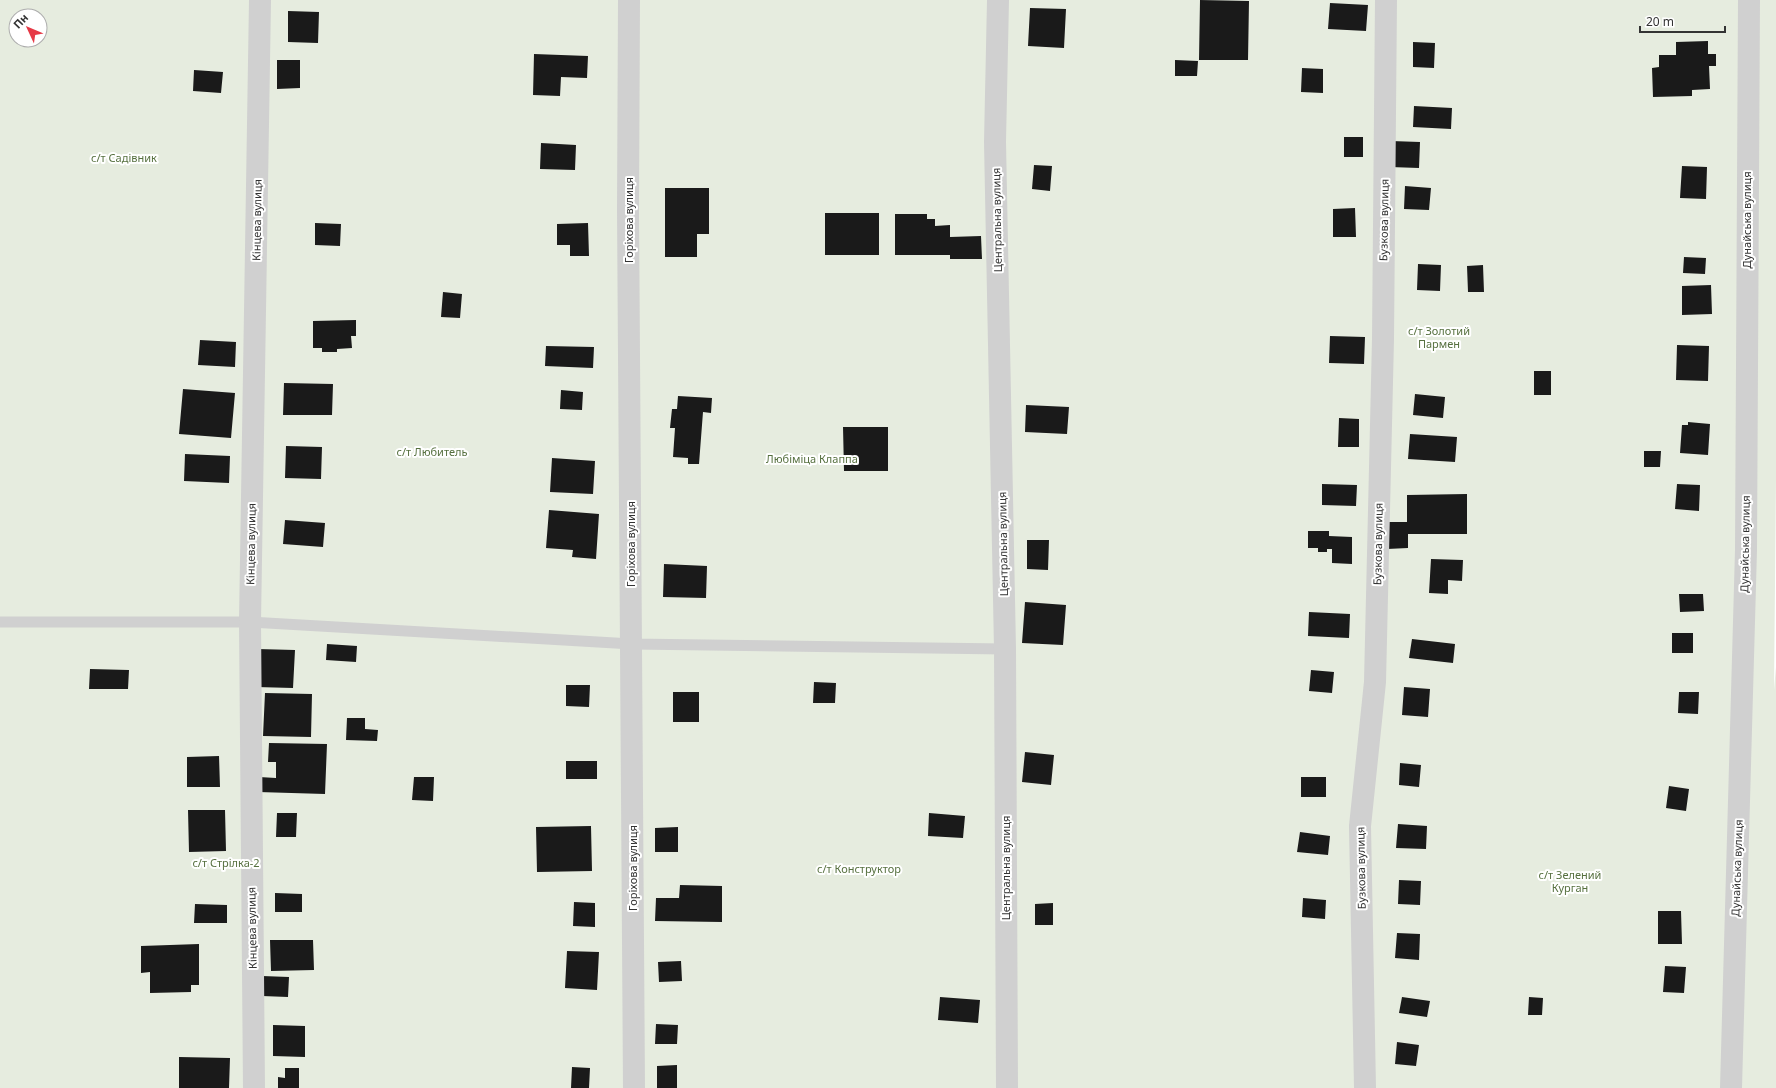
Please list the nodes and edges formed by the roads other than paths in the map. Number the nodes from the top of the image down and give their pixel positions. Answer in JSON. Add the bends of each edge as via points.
{"nodes":[{"id":1,"x":260,"y":0,"type":"edge"},
{"id":2,"x":629,"y":0,"type":"edge"},
{"id":3,"x":998,"y":0,"type":"edge"},
{"id":4,"x":1386,"y":0,"type":"edge"},
{"id":5,"x":1749,"y":0,"type":"edge"},
{"id":6,"x":0,"y":622,"type":"edge"},
{"id":7,"x":250,"y":622,"type":"junction"},
{"id":8,"x":632,"y":644,"type":"junction"},
{"id":9,"x":1005,"y":649,"type":"junction"},
{"id":10,"x":254,"y":1088,"type":"edge"},
{"id":11,"x":634,"y":1088,"type":"edge"},
{"id":12,"x":1007,"y":1088,"type":"edge"},
{"id":13,"x":1365,"y":1088,"type":"edge"},
{"id":14,"x":1731,"y":1088,"type":"edge"}],
"edges":[{"from":1,"to":7,"type":"street","name":"Кінцева вулиця"},
{"from":2,"to":8,"type":"street","name":"Горіхова вулиця"},
{"from":3,"to":9,"type":"street","name":"Центральна вулиця","via":[[995,142]]},
{"from":4,"to":13,"type":"street","name":"Бузкова вулиця","via":[[1383,339],[1375,682],[1360,826]]},
{"from":5,"to":14,"type":"street","name":"Дунайська вулиця","via":[[1746,550]]},
{"from":6,"to":7,"type":"lane"},
{"from":7,"to":8,"type":"lane"},
{"from":7,"to":10,"type":"street","name":"Кінцева вулиця"},
{"from":8,"to":9,"type":"lane"},
{"from":8,"to":11,"type":"street","name":"Горіхова вулиця"},
{"from":9,"to":12,"type":"street","name":"Центральна вулиця"}]}
